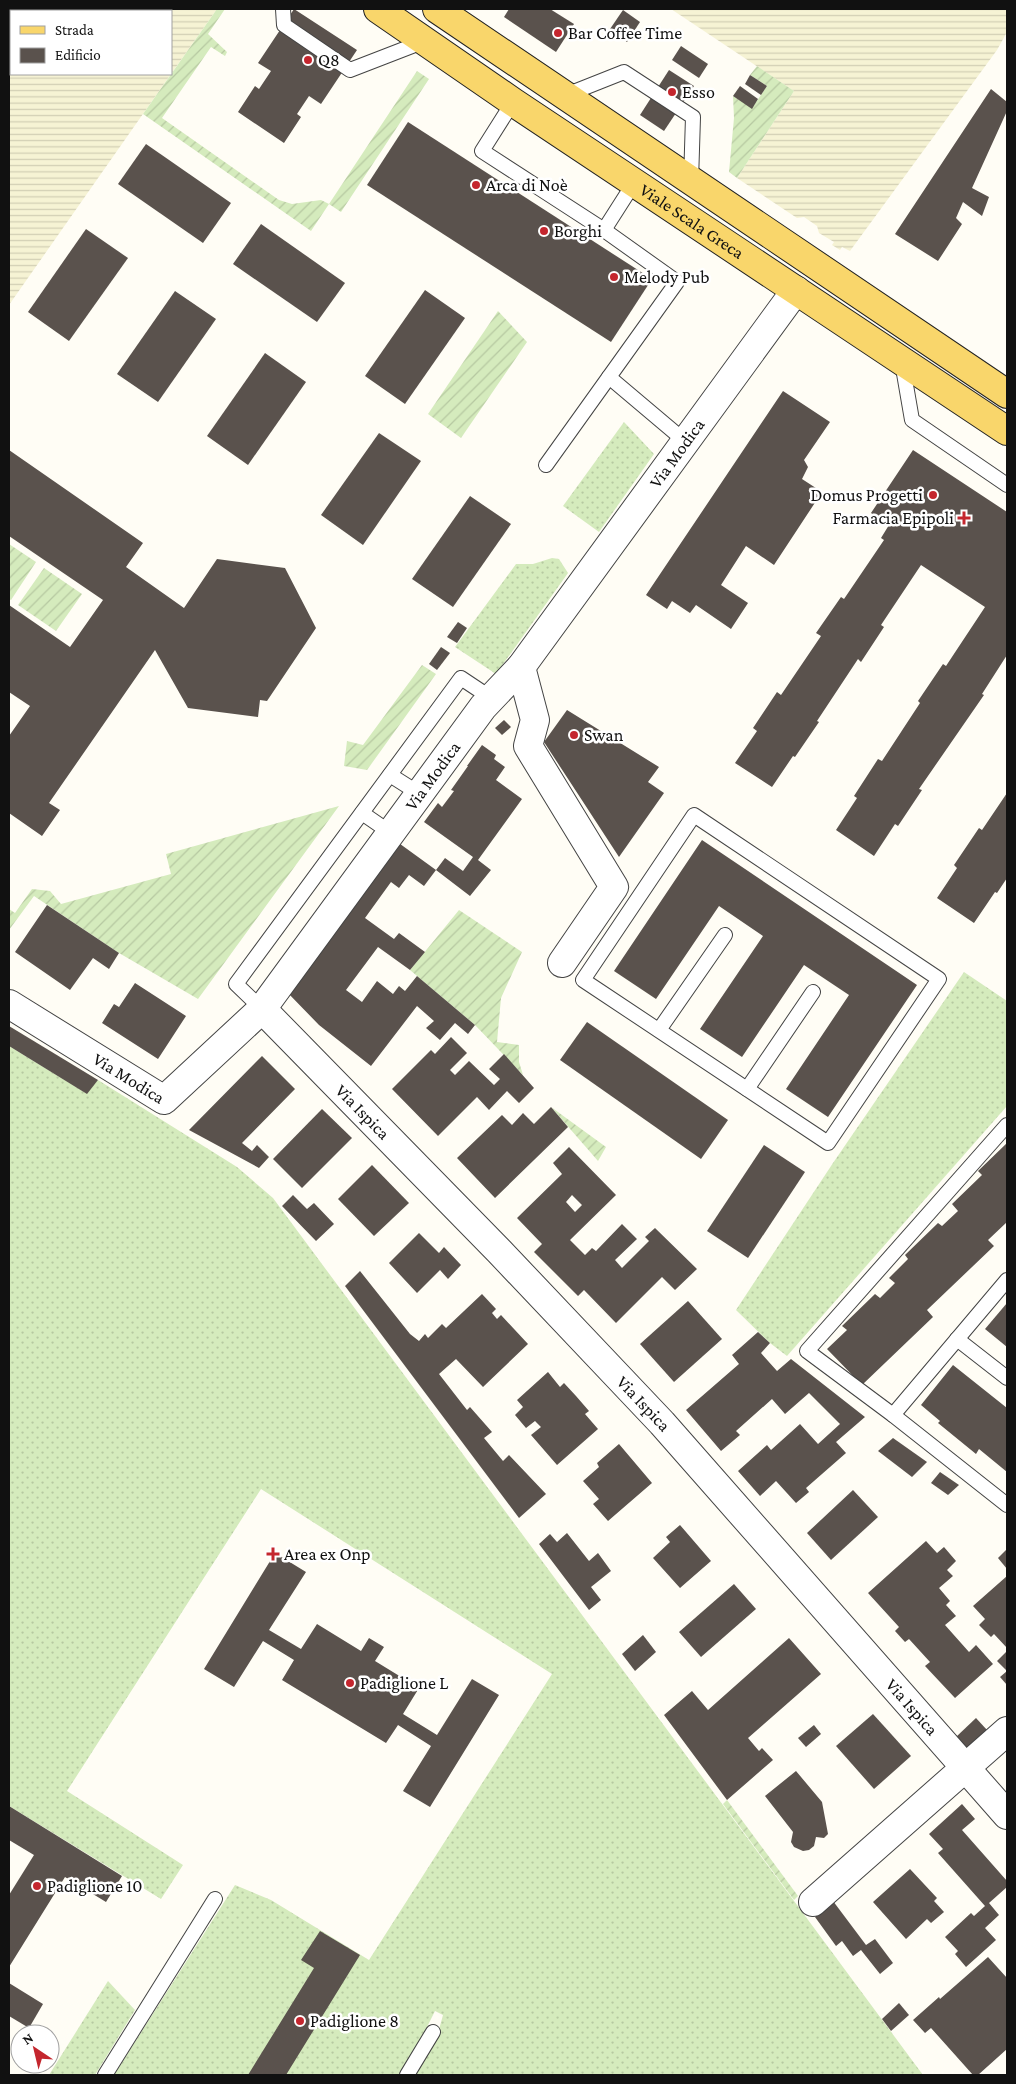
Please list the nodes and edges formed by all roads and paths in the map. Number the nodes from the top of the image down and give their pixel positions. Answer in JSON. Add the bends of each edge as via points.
{"nodes":[{"id":1,"x":283,"y":9,"type":"edge"},
{"id":2,"x":378,"y":9,"type":"edge"},
{"id":3,"x":437,"y":9,"type":"edge"},
{"id":4,"x":425,"y":41,"type":"junction"},
{"id":5,"x":566,"y":95,"type":"junction"},
{"id":6,"x":513,"y":102,"type":"junction"},
{"id":7,"x":691,"y":181,"type":"junction"},
{"id":8,"x":634,"y":183,"type":"junction"},
{"id":9,"x":604,"y":230,"type":"junction"},
{"id":10,"x":796,"y":290,"type":"junction"},
{"id":11,"x":902,"y":361,"type":"junction"},
{"id":12,"x":609,"y":377,"type":"junction"},
{"id":13,"x":1007,"y":394,"type":"edge"},
{"id":14,"x":1007,"y":431,"type":"edge"},
{"id":15,"x":686,"y":442,"type":"junction"},
{"id":16,"x":546,"y":465,"type":"dead end"},
{"id":17,"x":1007,"y":485,"type":"edge"},
{"id":18,"x":521,"y":666,"type":"junction"},
{"id":19,"x":491,"y":698,"type":"junction"},
{"id":20,"x":390,"y":774,"type":"junction"},
{"id":21,"x":420,"y":794,"type":"junction"},
{"id":22,"x":362,"y":813,"type":"junction"},
{"id":23,"x":391,"y":833,"type":"junction"},
{"id":24,"x":625,"y":894,"type":"junction"},
{"id":25,"x":725,"y":935,"type":"dead end"},
{"id":26,"x":562,"y":963,"type":"dead end"},
{"id":27,"x":813,"y":992,"type":"dead end"},
{"id":28,"x":9,"y":1004,"type":"edge"},
{"id":29,"x":262,"y":1009,"type":"junction"},
{"id":30,"x":659,"y":1030,"type":"junction"},
{"id":31,"x":747,"y":1089,"type":"junction"},
{"id":32,"x":1007,"y":1125,"type":"edge"},
{"id":33,"x":1007,"y":1280,"type":"edge"},
{"id":34,"x":957,"y":1339,"type":"junction"},
{"id":35,"x":1007,"y":1378,"type":"edge"},
{"id":36,"x":893,"y":1415,"type":"junction"},
{"id":37,"x":1007,"y":1505,"type":"edge"},
{"id":38,"x":1007,"y":1731,"type":"edge"},
{"id":39,"x":965,"y":1768,"type":"junction"},
{"id":40,"x":1007,"y":1815,"type":"edge"},
{"id":41,"x":215,"y":1898,"type":"dead end"},
{"id":42,"x":813,"y":1902,"type":"dead end"},
{"id":43,"x":433,"y":2032,"type":"dead end"},
{"id":44,"x":105,"y":2075,"type":"edge"},
{"id":45,"x":407,"y":2075,"type":"edge"}],
"edges":[{"from":1,"to":4,"type":"lane","via":[[284,25],[350,70]]},
{"from":2,"to":4,"type":"main road","name":"Viale Scala Greca"},
{"from":3,"to":5,"type":"main road","name":"Viale Scala Greca"},
{"from":4,"to":6,"type":"main road","name":"Viale Scala Greca"},
{"from":5,"to":7,"type":"main road","name":"Viale Scala Greca"},
{"from":5,"to":7,"type":"lane","via":[[624,72],[693,117]]},
{"from":6,"to":8,"type":"main road","name":"Viale Scala Greca"},
{"from":6,"to":9,"type":"lane","via":[[482,151]]},
{"from":7,"to":13,"type":"main road","name":"Viale Scala Greca"},
{"from":8,"to":9,"type":"lane"},
{"from":8,"to":10,"type":"main road","name":"Viale Scala Greca"},
{"from":9,"to":12,"type":"lane","via":[[677,282]]},
{"from":10,"to":11,"type":"main road","name":"Viale Scala Greca"},
{"from":10,"to":15,"type":"street","name":"Via Modica"},
{"from":11,"to":14,"type":"main road","name":"Viale Scala Greca"},
{"from":11,"to":17,"type":"lane","via":[[912,420]]},
{"from":12,"to":15,"type":"lane"},
{"from":12,"to":16,"type":"lane"},
{"from":15,"to":18,"type":"street","name":"Via Modica"},
{"from":18,"to":19,"type":"street","name":"Via Modica"},
{"from":18,"to":24,"type":"street","via":[[535,720],[528,746]]},
{"from":19,"to":20,"type":"lane","via":[[462,678]]},
{"from":19,"to":21,"type":"street","name":"Via Modica"},
{"from":20,"to":21,"type":"lane"},
{"from":20,"to":22,"type":"lane"},
{"from":21,"to":23,"type":"street","name":"Via Modica"},
{"from":22,"to":23,"type":"lane"},
{"from":22,"to":29,"type":"lane","via":[[236,984]]},
{"from":23,"to":29,"type":"street","name":"Via Modica"},
{"from":24,"to":26,"type":"street"},
{"from":24,"to":30,"type":"lane","via":[[583,980]]},
{"from":24,"to":31,"type":"lane","via":[[694,815],[939,979],[828,1143]]},
{"from":25,"to":30,"type":"lane"},
{"from":27,"to":31,"type":"lane"},
{"from":28,"to":29,"type":"street","name":"Via Modica","via":[[164,1100]]},
{"from":29,"to":39,"type":"street","name":"Via Ispica","via":[[662,1423]]},
{"from":30,"to":31,"type":"lane"},
{"from":32,"to":36,"type":"lane","via":[[806,1351]]},
{"from":33,"to":34,"type":"lane"},
{"from":34,"to":35,"type":"lane"},
{"from":34,"to":36,"type":"lane"},
{"from":36,"to":37,"type":"lane"},
{"from":38,"to":39,"type":"street"},
{"from":39,"to":40,"type":"street","name":"Via Ispica"},
{"from":39,"to":42,"type":"street"},
{"from":41,"to":44,"type":"lane"},
{"from":43,"to":45,"type":"lane"}]}
